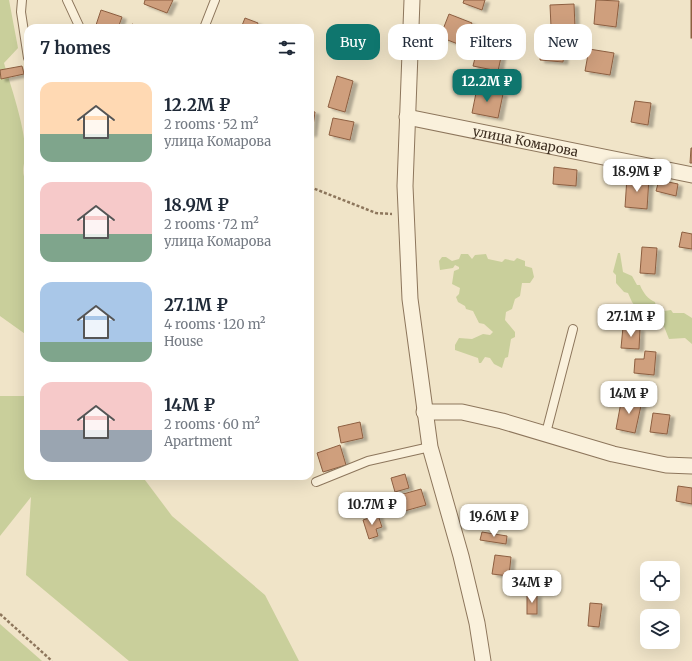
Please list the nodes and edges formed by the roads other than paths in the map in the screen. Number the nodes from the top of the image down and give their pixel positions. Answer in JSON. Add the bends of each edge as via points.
{"nodes":[{"id":1,"x":22,"y":0,"type":"edge"},
{"id":2,"x":67,"y":0,"type":"edge"},
{"id":3,"x":215,"y":0,"type":"edge"},
{"id":4,"x":412,"y":0,"type":"edge"},
{"id":5,"x":78,"y":24,"type":"edge"},
{"id":6,"x":206,"y":24,"type":"edge"},
{"id":7,"x":24,"y":32,"type":"edge"},
{"id":8,"x":407,"y":117,"type":"junction"},
{"id":9,"x":692,"y":175,"type":"edge"},
{"id":10,"x":573,"y":329,"type":"dead end"},
{"id":11,"x":424,"y":412,"type":"junction"},
{"id":12,"x":546,"y":434,"type":"junction"},
{"id":13,"x":430,"y":447,"type":"junction"},
{"id":14,"x":692,"y":466,"type":"edge"},
{"id":15,"x":316,"y":482,"type":"dead end"},
{"id":16,"x":483,"y":661,"type":"edge"}],
"edges":[{"from":1,"to":7,"type":"lane"},
{"from":2,"to":5,"type":"lane"},
{"from":3,"to":6,"type":"lane"},
{"from":4,"to":8,"type":"street"},
{"from":8,"to":9,"type":"street","name":"улица Комарова"},
{"from":8,"to":11,"type":"street","via":[[405,186],[410,299]]},
{"from":10,"to":12,"type":"lane"},
{"from":11,"to":12,"type":"street","via":[[462,412]]},
{"from":11,"to":13,"type":"street"},
{"from":12,"to":14,"type":"street","via":[[613,454],[666,465]]},
{"from":13,"to":15,"type":"lane","via":[[368,461]]},
{"from":13,"to":16,"type":"street","via":[[461,556]]}]}
